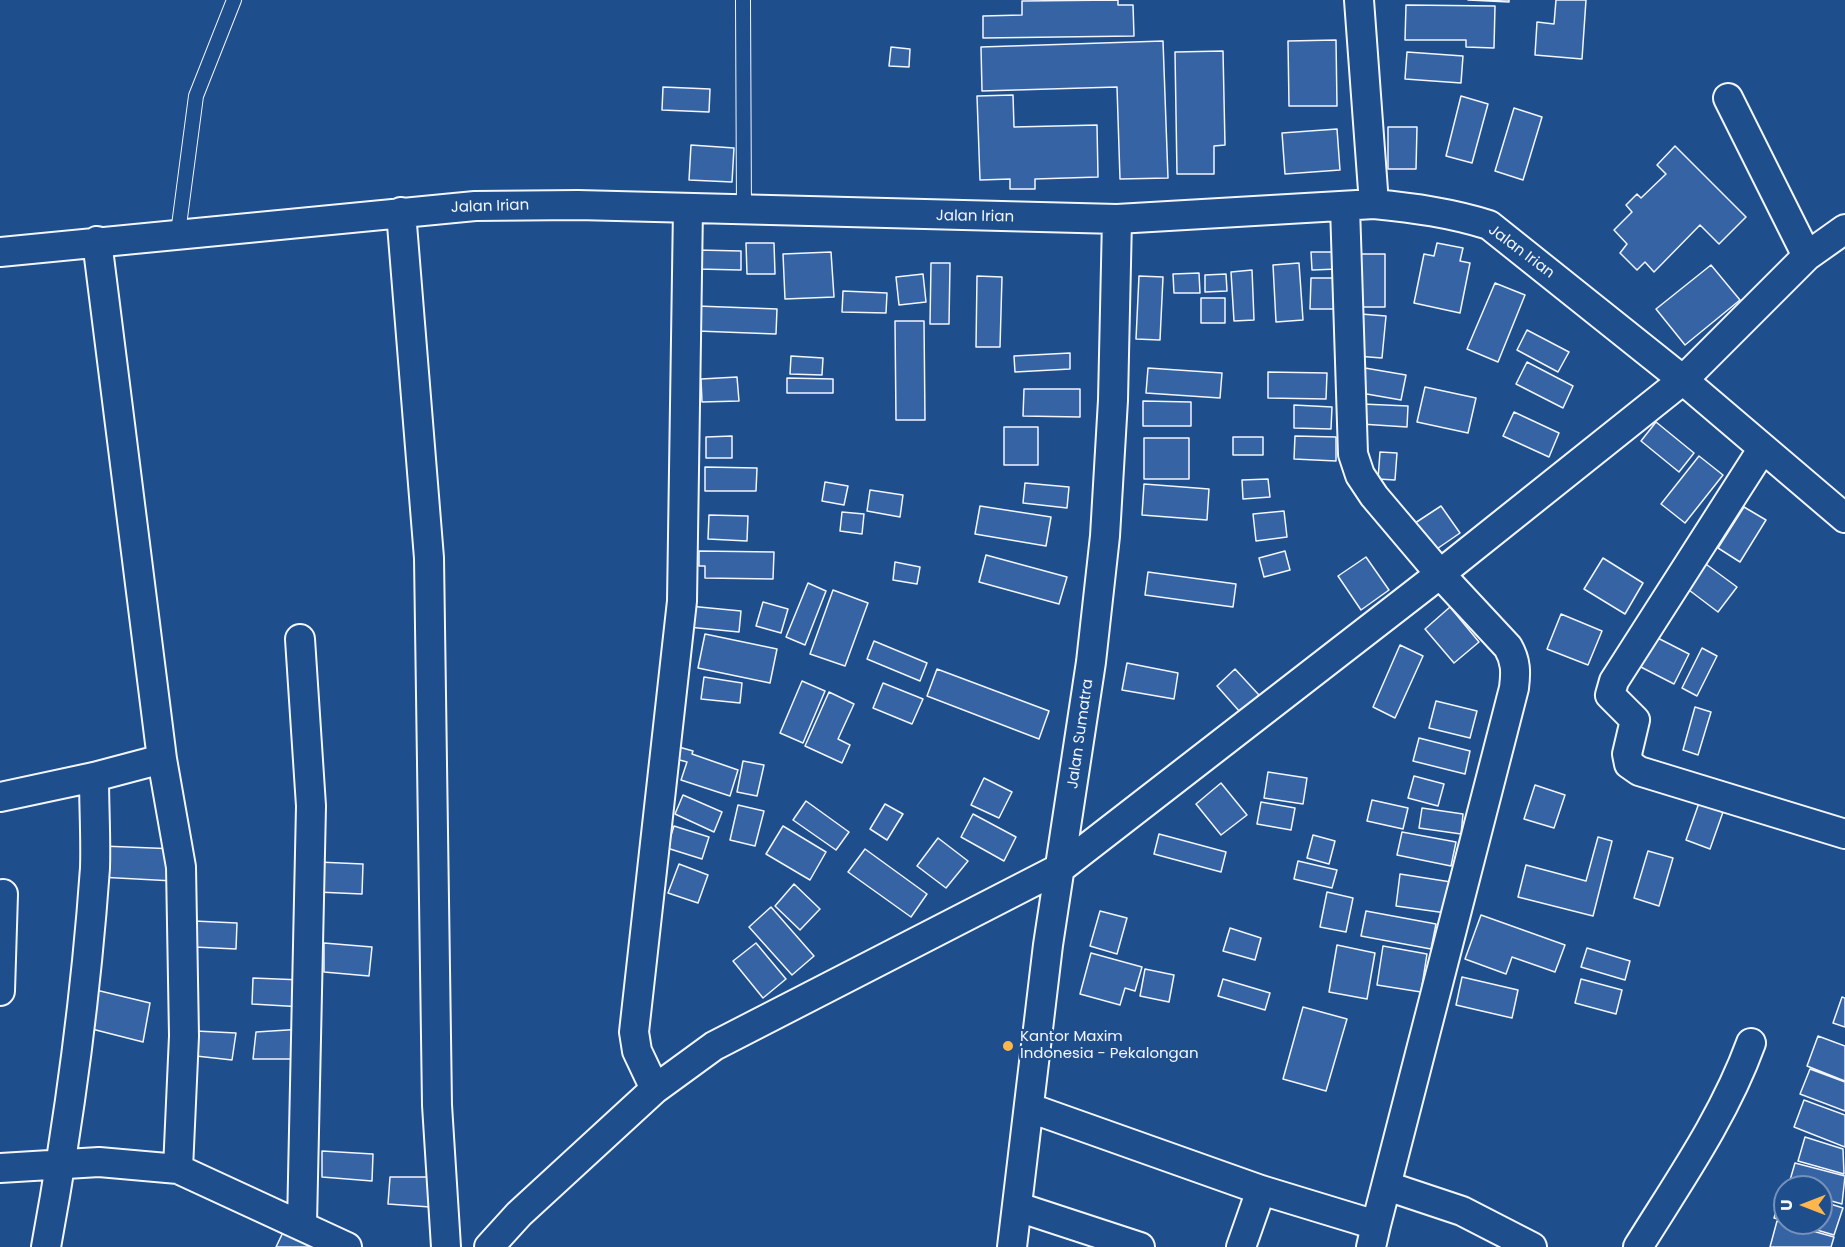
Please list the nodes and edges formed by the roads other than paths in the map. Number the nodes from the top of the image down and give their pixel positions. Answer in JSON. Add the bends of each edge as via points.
{"nodes":[{"id":1,"x":234,"y":0,"type":"edge"},
{"id":2,"x":743,"y":0,"type":"edge"},
{"id":3,"x":1359,"y":0,"type":"edge"},
{"id":4,"x":1728,"y":98,"type":"dead end"},
{"id":5,"x":1374,"y":204,"type":"junction"},
{"id":6,"x":1345,"y":207,"type":"junction"},
{"id":7,"x":688,"y":208,"type":"junction"},
{"id":8,"x":401,"y":212,"type":"junction"},
{"id":9,"x":744,"y":212,"type":"junction"},
{"id":10,"x":1117,"y":219,"type":"junction"},
{"id":11,"x":1845,"y":229,"type":"edge"},
{"id":12,"x":178,"y":233,"type":"junction"},
{"id":13,"x":97,"y":241,"type":"junction"},
{"id":14,"x":0,"y":252,"type":"edge"},
{"id":15,"x":1808,"y":256,"type":"junction"},
{"id":16,"x":1683,"y":380,"type":"junction"},
{"id":17,"x":1763,"y":448,"type":"junction"},
{"id":18,"x":1845,"y":518,"type":"edge"},
{"id":19,"x":1440,"y":574,"type":"junction"},
{"id":20,"x":300,"y":639,"type":"dead end"},
{"id":21,"x":162,"y":759,"type":"junction"},
{"id":22,"x":94,"y":777,"type":"junction"},
{"id":23,"x":0,"y":797,"type":"edge"},
{"id":24,"x":1845,"y":834,"type":"edge"},
{"id":25,"x":1062,"y":867,"type":"junction"},
{"id":26,"x":3,"y":894,"type":"dead end"},
{"id":27,"x":0,"y":991,"type":"edge"},
{"id":28,"x":1751,"y":1043,"type":"dead end"},
{"id":29,"x":656,"y":1089,"type":"junction"},
{"id":30,"x":1030,"y":1108,"type":"junction"},
{"id":31,"x":61,"y":1164,"type":"junction"},
{"id":32,"x":0,"y":1168,"type":"edge"},
{"id":33,"x":178,"y":1169,"type":"junction"},
{"id":34,"x":1386,"y":1186,"type":"junction"},
{"id":35,"x":1261,"y":1190,"type":"junction"},
{"id":36,"x":1018,"y":1207,"type":"junction"},
{"id":37,"x":302,"y":1224,"type":"junction"},
{"id":38,"x":1374,"y":1236,"type":"edge"},
{"id":39,"x":46,"y":1247,"type":"edge"},
{"id":40,"x":347,"y":1247,"type":"edge"},
{"id":41,"x":446,"y":1247,"type":"edge"},
{"id":42,"x":489,"y":1247,"type":"edge"},
{"id":43,"x":1012,"y":1247,"type":"edge"},
{"id":44,"x":1140,"y":1247,"type":"edge"},
{"id":45,"x":1241,"y":1247,"type":"edge"},
{"id":46,"x":1532,"y":1247,"type":"edge"},
{"id":47,"x":1638,"y":1247,"type":"edge"}],
"edges":[{"from":1,"to":12,"type":"lane","via":[[196,96]]},
{"from":2,"to":9,"type":"lane"},
{"from":3,"to":5,"type":"street"},
{"from":4,"to":15,"type":"street"},
{"from":5,"to":6,"type":"street","name":"Jalan Irian"},
{"from":5,"to":16,"type":"street","name":"Jalan Irian","via":[[1455,214],[1488,225]]},
{"from":6,"to":10,"type":"street","name":"Jalan Irian"},
{"from":6,"to":19,"type":"street","via":[[1353,454],[1369,489]]},
{"from":7,"to":8,"type":"street","name":"Jalan Irian","via":[[475,206]]},
{"from":7,"to":9,"type":"street","name":"Jalan Irian"},
{"from":7,"to":29,"type":"street","via":[[682,601],[634,1032],[637,1051]]},
{"from":8,"to":12,"type":"street","name":"Jalan Irian"},
{"from":8,"to":41,"type":"street","via":[[429,558],[437,1105]]},
{"from":9,"to":10,"type":"street","name":"Jalan Irian"},
{"from":10,"to":25,"type":"street","name":"Jalan Sumatra","via":[[1105,536]]},
{"from":11,"to":15,"type":"street"},
{"from":12,"to":13,"type":"street","name":"Jalan Irian"},
{"from":13,"to":14,"type":"street","name":"Jalan Irian"},
{"from":13,"to":21,"type":"street"},
{"from":15,"to":16,"type":"street"},
{"from":16,"to":17,"type":"street","name":"Jalan Irian"},
{"from":16,"to":19,"type":"street"},
{"from":17,"to":18,"type":"street","name":"Jalan Irian"},
{"from":17,"to":24,"type":"street","via":[[1614,681],[1610,695],[1635,720],[1627,754],[1629,764],[1639,771]]},
{"from":19,"to":25,"type":"street"},
{"from":19,"to":34,"type":"street","via":[[1508,647],[1514,658],[1514,688]]},
{"from":20,"to":37,"type":"street","via":[[311,806]]},
{"from":21,"to":22,"type":"street"},
{"from":21,"to":33,"type":"street","via":[[181,867],[184,1036]]},
{"from":22,"to":23,"type":"street"},
{"from":22,"to":31,"type":"street","via":[[95,866],[79,1034]]},
{"from":25,"to":29,"type":"street","via":[[714,1046]]},
{"from":25,"to":30,"type":"street","name":"Jalan Sumatra","via":[[1048,945]]},
{"from":26,"to":27,"type":"street"},
{"from":28,"to":47,"type":"street","via":[[1714,1125]]},
{"from":29,"to":42,"type":"street","via":[[519,1214]]},
{"from":30,"to":35,"type":"street"},
{"from":30,"to":36,"type":"street","name":"Jalan Sumatra"},
{"from":31,"to":32,"type":"street"},
{"from":31,"to":33,"type":"street","via":[[99,1162]]},
{"from":31,"to":39,"type":"street"},
{"from":33,"to":37,"type":"street"},
{"from":34,"to":38,"type":"street"},
{"from":34,"to":46,"type":"street","via":[[1462,1211]]},
{"from":35,"to":38,"type":"street"},
{"from":35,"to":45,"type":"street"},
{"from":36,"to":43,"type":"street","name":"Jalan Sumatra"},
{"from":36,"to":44,"type":"street"},
{"from":37,"to":40,"type":"street"}]}
